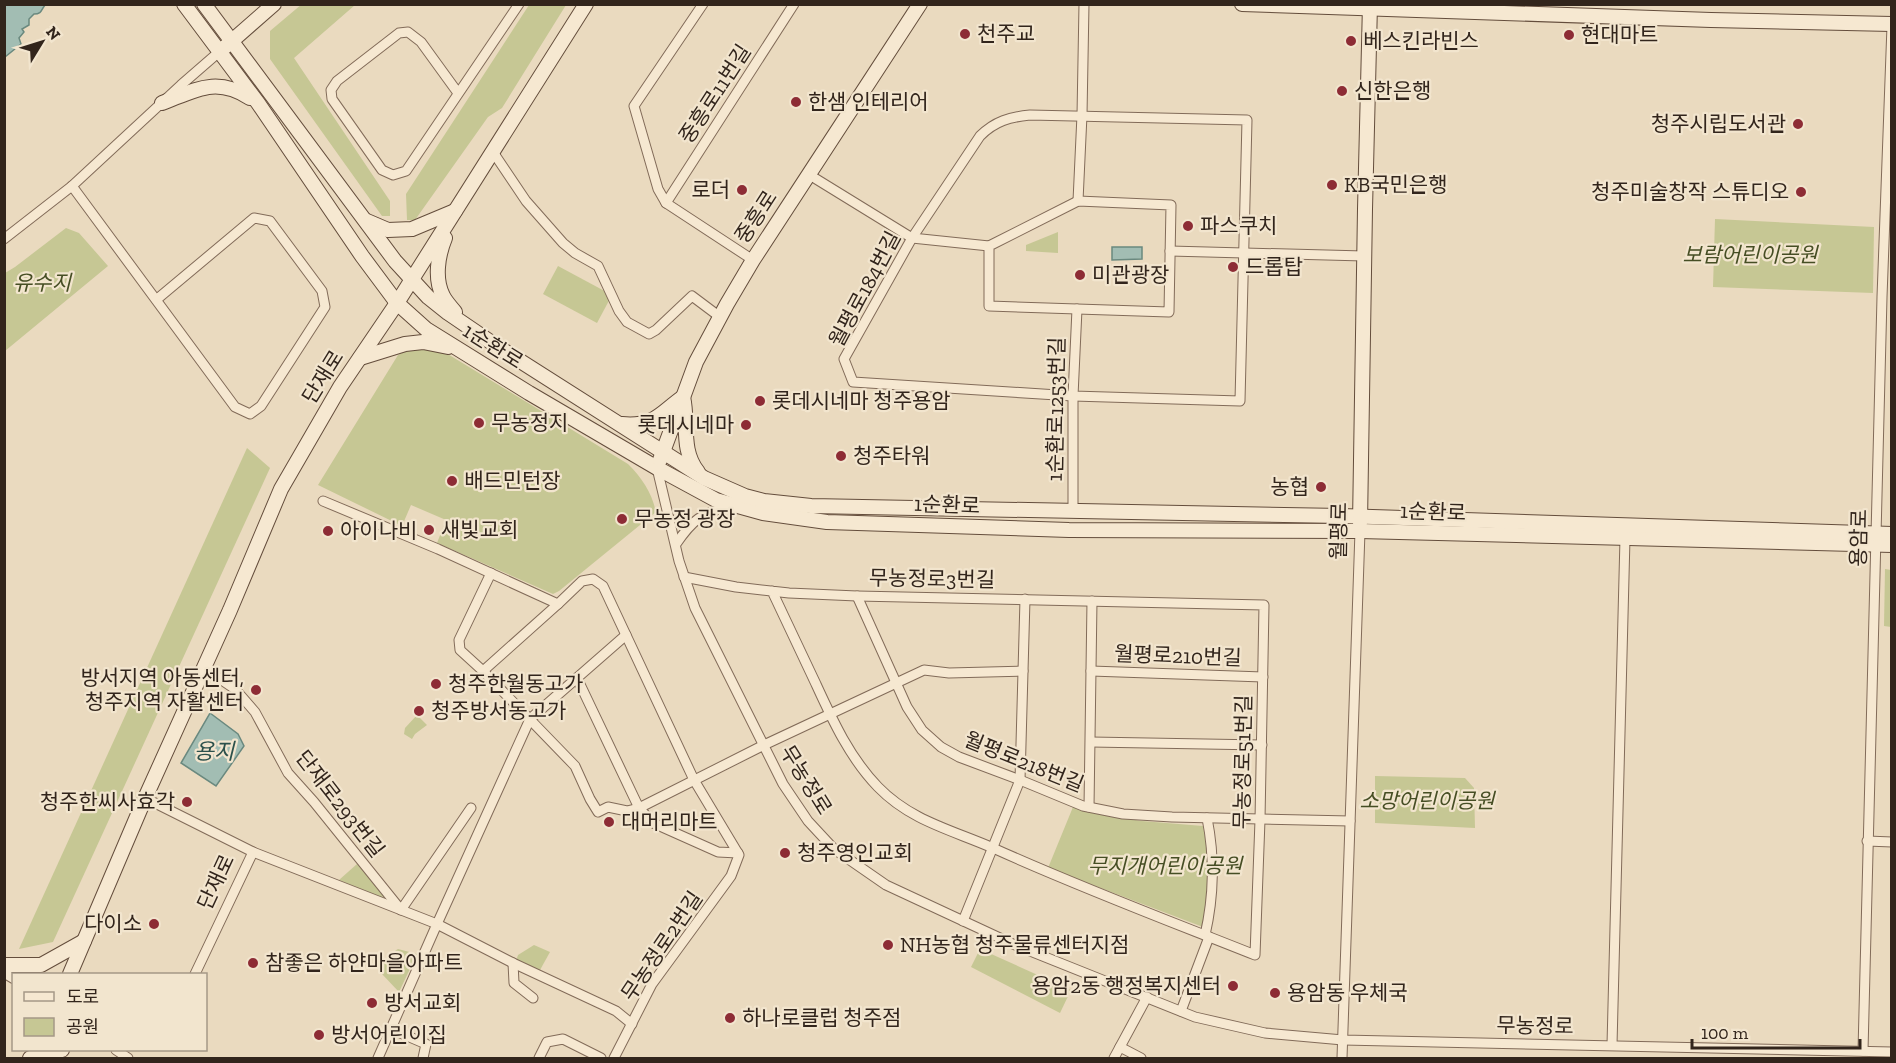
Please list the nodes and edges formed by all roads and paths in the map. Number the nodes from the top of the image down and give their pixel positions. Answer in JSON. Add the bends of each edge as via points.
{"nodes":[{"id":1,"x":184,"y":4,"type":"edge"},
{"id":2,"x":204,"y":4,"type":"edge"},
{"id":3,"x":274,"y":4,"type":"edge"},
{"id":4,"x":519,"y":4,"type":"edge"},
{"id":5,"x":586,"y":4,"type":"edge"},
{"id":6,"x":703,"y":4,"type":"edge"},
{"id":7,"x":794,"y":4,"type":"edge"},
{"id":8,"x":920,"y":4,"type":"edge"},
{"id":9,"x":1084,"y":4,"type":"edge"},
{"id":10,"x":1242,"y":4,"type":"edge"},
{"id":11,"x":1370,"y":7,"type":"edge"},
{"id":12,"x":1892,"y":25,"type":"edge"},
{"id":13,"x":231,"y":42,"type":"junction"},
{"id":14,"x":219,"y":52,"type":"junction"},
{"id":15,"x":458,"y":93,"type":"junction"},
{"id":16,"x":162,"y":103,"type":"junction"},
{"id":17,"x":258,"y":103,"type":"junction"},
{"id":18,"x":1082,"y":115,"type":"junction"},
{"id":19,"x":493,"y":152,"type":"junction"},
{"id":20,"x":808,"y":174,"type":"junction"},
{"id":21,"x":72,"y":186,"type":"junction"},
{"id":22,"x":1078,"y":201,"type":"junction"},
{"id":23,"x":666,"y":203,"type":"junction"},
{"id":24,"x":455,"y":211,"type":"junction"},
{"id":25,"x":365,"y":220,"type":"junction"},
{"id":26,"x":912,"y":238,"type":"junction"},
{"id":27,"x":4,"y":240,"type":"edge"},
{"id":28,"x":989,"y":246,"type":"junction"},
{"id":29,"x":1170,"y":251,"type":"junction"},
{"id":30,"x":1244,"y":252,"type":"junction"},
{"id":31,"x":1364,"y":256,"type":"junction"},
{"id":32,"x":753,"y":260,"type":"junction"},
{"id":33,"x":412,"y":279,"type":"junction"},
{"id":34,"x":156,"y":300,"type":"junction"},
{"id":35,"x":398,"y":303,"type":"junction"},
{"id":36,"x":1077,"y":309,"type":"junction"},
{"id":37,"x":720,"y":317,"type":"junction"},
{"id":38,"x":465,"y":325,"type":"junction"},
{"id":39,"x":456,"y":348,"type":"junction"},
{"id":40,"x":360,"y":358,"type":"junction"},
{"id":41,"x":1073,"y":396,"type":"junction"},
{"id":42,"x":683,"y":397,"type":"junction"},
{"id":43,"x":622,"y":424,"type":"junction"},
{"id":44,"x":663,"y":452,"type":"junction"},
{"id":45,"x":657,"y":468,"type":"junction"},
{"id":46,"x":704,"y":478,"type":"junction"},
{"id":47,"x":323,"y":501,"type":"dead end"},
{"id":48,"x":733,"y":505,"type":"junction"},
{"id":49,"x":1073,"y":510,"type":"junction"},
{"id":50,"x":1360,"y":516,"type":"junction"},
{"id":51,"x":1360,"y":531,"type":"junction"},
{"id":52,"x":1892,"y":534,"type":"edge"},
{"id":53,"x":1625,"y":538,"type":"junction"},
{"id":54,"x":1877,"y":539,"type":"junction"},
{"id":55,"x":676,"y":544,"type":"junction"},
{"id":56,"x":1892,"y":546,"type":"edge"},
{"id":57,"x":491,"y":573,"type":"junction"},
{"id":58,"x":684,"y":577,"type":"junction"},
{"id":59,"x":772,"y":591,"type":"junction"},
{"id":60,"x":857,"y":596,"type":"junction"},
{"id":61,"x":1025,"y":599,"type":"junction"},
{"id":62,"x":1092,"y":601,"type":"junction"},
{"id":63,"x":558,"y":604,"type":"junction"},
{"id":64,"x":1264,"y":605,"type":"joint"},
{"id":65,"x":626,"y":634,"type":"junction"},
{"id":66,"x":204,"y":668,"type":"junction"},
{"id":67,"x":483,"y":671,"type":"junction"},
{"id":68,"x":1023,"y":671,"type":"junction"},
{"id":69,"x":1091,"y":671,"type":"junction"},
{"id":70,"x":1263,"y":677,"type":"junction"},
{"id":71,"x":577,"y":678,"type":"junction"},
{"id":72,"x":896,"y":682,"type":"junction"},
{"id":73,"x":830,"y":714,"type":"junction"},
{"id":74,"x":530,"y":719,"type":"junction"},
{"id":75,"x":1091,"y":742,"type":"junction"},
{"id":76,"x":764,"y":745,"type":"junction"},
{"id":77,"x":1262,"y":745,"type":"junction"},
{"id":78,"x":694,"y":780,"type":"junction"},
{"id":79,"x":1020,"y":780,"type":"junction"},
{"id":80,"x":145,"y":798,"type":"junction"},
{"id":81,"x":1089,"y":807,"type":"junction"},
{"id":82,"x":471,"y":808,"type":"dead end"},
{"id":83,"x":639,"y":808,"type":"junction"},
{"id":84,"x":1207,"y":818,"type":"junction"},
{"id":85,"x":1260,"y":819,"type":"junction"},
{"id":86,"x":1350,"y":821,"type":"junction"},
{"id":87,"x":1867,"y":841,"type":"junction"},
{"id":88,"x":1892,"y":842,"type":"edge"},
{"id":89,"x":991,"y":848,"type":"junction"},
{"id":90,"x":253,"y":852,"type":"junction"},
{"id":91,"x":738,"y":853,"type":"junction"},
{"id":92,"x":401,"y":910,"type":"junction"},
{"id":93,"x":963,"y":921,"type":"junction"},
{"id":94,"x":437,"y":924,"type":"junction"},
{"id":95,"x":1207,"y":936,"type":"junction"},
{"id":96,"x":84,"y":941,"type":"junction"},
{"id":97,"x":513,"y":963,"type":"junction"},
{"id":98,"x":4,"y":965,"type":"edge"},
{"id":99,"x":71,"y":973,"type":"edge"},
{"id":100,"x":196,"y":973,"type":"edge"},
{"id":101,"x":1147,"y":997,"type":"junction"},
{"id":102,"x":533,"y":998,"type":"dead end"},
{"id":103,"x":1181,"y":1011,"type":"junction"},
{"id":104,"x":632,"y":1024,"type":"junction"},
{"id":105,"x":391,"y":1029,"type":"junction"},
{"id":106,"x":1343,"y":1040,"type":"junction"},
{"id":107,"x":1612,"y":1045,"type":"junction"},
{"id":108,"x":1120,"y":1047,"type":"junction"},
{"id":109,"x":58,"y":1051,"type":"edge"},
{"id":110,"x":1863,"y":1051,"type":"junction"},
{"id":111,"x":1892,"y":1052,"type":"edge"},
{"id":112,"x":30,"y":1058,"type":"edge"},
{"id":113,"x":378,"y":1058,"type":"edge"},
{"id":114,"x":423,"y":1059,"type":"edge"},
{"id":115,"x":539,"y":1059,"type":"edge"},
{"id":116,"x":601,"y":1059,"type":"edge"},
{"id":117,"x":614,"y":1059,"type":"edge"},
{"id":118,"x":1114,"y":1059,"type":"edge"},
{"id":119,"x":1141,"y":1059,"type":"edge"},
{"id":120,"x":1342,"y":1059,"type":"edge"}],
"edges":[{"from":1,"to":14,"type":"street","name":"1순환로"},
{"from":2,"to":13,"type":"street","name":"1순환로"},
{"from":3,"to":13,"type":"street"},
{"from":4,"to":15,"type":"street"},
{"from":5,"to":19,"type":"street","name":"단재로"},
{"from":6,"to":23,"type":"street","name":"중흥로11번길","via":[[634,105],[658,189]]},
{"from":7,"to":23,"type":"street","name":"중흥로11번길"},
{"from":8,"to":20,"type":"street","name":"중흥로"},
{"from":9,"to":18,"type":"street"},
{"from":10,"to":11,"type":"street"},
{"from":11,"to":12,"type":"street"},
{"from":11,"to":31,"type":"street","name":"월평로"},
{"from":12,"to":54,"type":"street","name":"용암로"},
{"from":13,"to":14,"type":"street"},
{"from":13,"to":25,"type":"street","name":"1순환로"},
{"from":14,"to":16,"type":"street"},
{"from":14,"to":17,"type":"street","name":"1순환로"},
{"from":15,"to":15,"type":"street","via":[[406,171],[393,175],[382,170],[332,99],[331,90],[337,81],[399,33],[408,32],[421,42]]},
{"from":16,"to":17,"type":"street","via":[[208,86],[238,90]]},
{"from":16,"to":21,"type":"street"},
{"from":17,"to":35,"type":"street","name":"1순환로"},
{"from":18,"to":22,"type":"street"},
{"from":18,"to":26,"type":"street","name":"월평로184번길","via":[[1009,117],[989,127]]},
{"from":18,"to":30,"type":"street","name":"월평로184번길","via":[[1247,120]]},
{"from":19,"to":24,"type":"street","name":"단재로"},
{"from":19,"to":37,"type":"street","via":[[526,201],[563,243],[598,266],[627,322],[649,334],[692,296]]},
{"from":20,"to":26,"type":"street"},
{"from":20,"to":32,"type":"street","name":"중흥로"},
{"from":21,"to":27,"type":"street"},
{"from":21,"to":34,"type":"street"},
{"from":22,"to":28,"type":"street","name":"1순환로1253번길"},
{"from":22,"to":29,"type":"street","name":"1순환로1253번길","via":[[1171,205]]},
{"from":23,"to":32,"type":"street"},
{"from":24,"to":25,"type":"street","via":[[412,229],[388,230]]},
{"from":24,"to":33,"type":"street","name":"단재로"},
{"from":24,"to":38,"type":"street","via":[[439,252],[438,275],[442,296]]},
{"from":25,"to":33,"type":"street","name":"1순환로"},
{"from":26,"to":28,"type":"street"},
{"from":26,"to":41,"type":"street","name":"월평로184번길","via":[[844,360],[853,382]]},
{"from":28,"to":36,"type":"street","name":"1순환로1253번길","via":[[989,306]]},
{"from":29,"to":30,"type":"street"},
{"from":29,"to":36,"type":"street","name":"1순환로1253번길","via":[[1169,312]]},
{"from":30,"to":31,"type":"street"},
{"from":30,"to":41,"type":"street","name":"월평로184번길","via":[[1240,400]]},
{"from":31,"to":50,"type":"street","name":"월평로"},
{"from":32,"to":37,"type":"street","name":"중흥로"},
{"from":33,"to":35,"type":"street","name":"단재로"},
{"from":33,"to":38,"type":"street","name":"1순환로","via":[[428,297]]},
{"from":34,"to":34,"type":"street","via":[[235,407],[250,414],[261,406],[325,307],[322,291],[270,221],[254,218]]},
{"from":35,"to":39,"type":"street","name":"1순환로","via":[[426,329]]},
{"from":35,"to":40,"type":"street","name":"단재로"},
{"from":36,"to":41,"type":"street","name":"1순환로1253번길"},
{"from":37,"to":42,"type":"street","name":"중흥로"},
{"from":38,"to":43,"type":"street","name":"1순환로"},
{"from":39,"to":40,"type":"street","via":[[423,342]]},
{"from":39,"to":45,"type":"street","name":"1순환로"},
{"from":40,"to":66,"type":"street","name":"단재로","via":[[281,489]]},
{"from":41,"to":49,"type":"street","name":"1순환로1253번길"},
{"from":42,"to":43,"type":"street","via":[[652,421]]},
{"from":42,"to":44,"type":"street","name":"중흥로"},
{"from":42,"to":46,"type":"street","via":[[687,450]]},
{"from":43,"to":44,"type":"street","name":"1순환로"},
{"from":44,"to":45,"type":"street","name":"중흥로"},
{"from":44,"to":46,"type":"street","name":"1순환로"},
{"from":45,"to":48,"type":"street","name":"1순환로"},
{"from":45,"to":55,"type":"street","name":"무농정로"},
{"from":46,"to":49,"type":"street","name":"1순환로","via":[[745,496],[782,504]]},
{"from":47,"to":57,"type":"street"},
{"from":48,"to":51,"type":"street","name":"1순환로","via":[[788,518],[827,522],[1069,530]]},
{"from":48,"to":55,"type":"street","via":[[699,516]]},
{"from":49,"to":50,"type":"street","name":"1순환로"},
{"from":50,"to":51,"type":"street","name":"월평로"},
{"from":50,"to":54,"type":"street","name":"1순환로"},
{"from":51,"to":53,"type":"street","name":"1순환로"},
{"from":51,"to":86,"type":"street","name":"월평로"},
{"from":52,"to":54,"type":"street","name":"1순환로"},
{"from":53,"to":54,"type":"street","name":"1순환로"},
{"from":53,"to":107,"type":"street"},
{"from":54,"to":56,"type":"street","name":"1순환로"},
{"from":54,"to":87,"type":"street","name":"용암로"},
{"from":55,"to":58,"type":"street","name":"무농정로"},
{"from":57,"to":63,"type":"street"},
{"from":57,"to":67,"type":"street","via":[[459,640],[460,650]]},
{"from":58,"to":59,"type":"street","name":"무농정로3번길"},
{"from":58,"to":76,"type":"street","name":"무농정로","via":[[695,608]]},
{"from":59,"to":60,"type":"street","name":"무농정로3번길"},
{"from":59,"to":73,"type":"street"},
{"from":60,"to":61,"type":"street","name":"무농정로3번길"},
{"from":60,"to":72,"type":"street","name":"월평로218번길"},
{"from":61,"to":62,"type":"street","name":"무농정로3번길"},
{"from":61,"to":68,"type":"street"},
{"from":62,"to":64,"type":"street","name":"무농정로3번길"},
{"from":62,"to":69,"type":"street"},
{"from":63,"to":65,"type":"street","via":[[582,581],[593,579],[603,586]]},
{"from":63,"to":67,"type":"street"},
{"from":64,"to":70,"type":"street","name":"무농정로51번길"},
{"from":65,"to":71,"type":"street"},
{"from":65,"to":78,"type":"street"},
{"from":66,"to":80,"type":"street","name":"단재로"},
{"from":66,"to":92,"type":"street","name":"단재로293번길","via":[[235,689],[255,712],[288,773]]},
{"from":67,"to":74,"type":"street"},
{"from":68,"to":72,"type":"street","via":[[924,670]]},
{"from":68,"to":79,"type":"street"},
{"from":69,"to":70,"type":"street","name":"월평로210번길"},
{"from":69,"to":75,"type":"street","name":"월평로218번길"},
{"from":70,"to":77,"type":"street","name":"무농정로51번길"},
{"from":71,"to":74,"type":"street"},
{"from":71,"to":83,"type":"street"},
{"from":72,"to":73,"type":"street"},
{"from":72,"to":79,"type":"street","name":"월평로218번길","via":[[922,730],[941,747]]},
{"from":73,"to":76,"type":"street"},
{"from":73,"to":89,"type":"street","via":[[856,760],[878,788],[936,827]]},
{"from":74,"to":83,"type":"street","via":[[575,765],[598,812],[608,807],[627,811]]},
{"from":74,"to":94,"type":"street"},
{"from":75,"to":77,"type":"street"},
{"from":75,"to":81,"type":"street","name":"월평로218번길"},
{"from":76,"to":78,"type":"street"},
{"from":76,"to":93,"type":"street","name":"무농정로","via":[[783,784],[808,821],[834,849],[886,885]]},
{"from":77,"to":85,"type":"street","name":"무농정로51번길"},
{"from":78,"to":83,"type":"street"},
{"from":78,"to":91,"type":"street"},
{"from":79,"to":81,"type":"street","name":"월평로218번길"},
{"from":79,"to":89,"type":"street"},
{"from":80,"to":90,"type":"street","name":"단재로"},
{"from":80,"to":96,"type":"street","name":"단재로"},
{"from":81,"to":84,"type":"street","name":"월평로218번길","via":[[1123,814]]},
{"from":82,"to":92,"type":"street"},
{"from":83,"to":91,"type":"street","via":[[653,823],[718,852]]},
{"from":84,"to":85,"type":"street","name":"월평로218번길"},
{"from":84,"to":95,"type":"street","via":[[1213,877]]},
{"from":85,"to":86,"type":"street","name":"월평로218번길"},
{"from":85,"to":95,"type":"street","name":"무농정로51번길","via":[[1255,955]]},
{"from":86,"to":106,"type":"street","name":"월평로"},
{"from":87,"to":88,"type":"street"},
{"from":87,"to":110,"type":"street","name":"용암로"},
{"from":89,"to":93,"type":"street"},
{"from":89,"to":95,"type":"street"},
{"from":90,"to":92,"type":"street","name":"단재로293번길"},
{"from":90,"to":100,"type":"street","name":"단재로"},
{"from":91,"to":104,"type":"street","name":"무농정로2번길","via":[[731,876],[652,984]]},
{"from":92,"to":94,"type":"street","name":"단재로293번길"},
{"from":93,"to":101,"type":"street","name":"무농정로"},
{"from":94,"to":97,"type":"street","name":"단재로293번길"},
{"from":94,"to":105,"type":"street"},
{"from":95,"to":103,"type":"street"},
{"from":96,"to":98,"type":"street","via":[[41,965]]},
{"from":96,"to":99,"type":"street","name":"단재로"},
{"from":97,"to":102,"type":"street","via":[[514,984]]},
{"from":97,"to":104,"type":"street","name":"단재로293번길","via":[[616,1011]]},
{"from":101,"to":103,"type":"street","name":"무농정로"},
{"from":101,"to":108,"type":"street"},
{"from":103,"to":106,"type":"street","name":"무농정로","via":[[1265,1033]]},
{"from":104,"to":117,"type":"street","name":"무농정로2번길"},
{"from":105,"to":113,"type":"street"},
{"from":105,"to":114,"type":"street","via":[[426,1044]]},
{"from":106,"to":107,"type":"street","name":"무농정로"},
{"from":106,"to":120,"type":"street","name":"월평로"},
{"from":107,"to":110,"type":"street","name":"무농정로"},
{"from":108,"to":118,"type":"street"},
{"from":108,"to":119,"type":"street"},
{"from":109,"to":112,"type":"street"},
{"from":110,"to":111,"type":"street","name":"무농정로"},
{"from":115,"to":116,"type":"street","via":[[547,1042],[563,1039]]}]}
